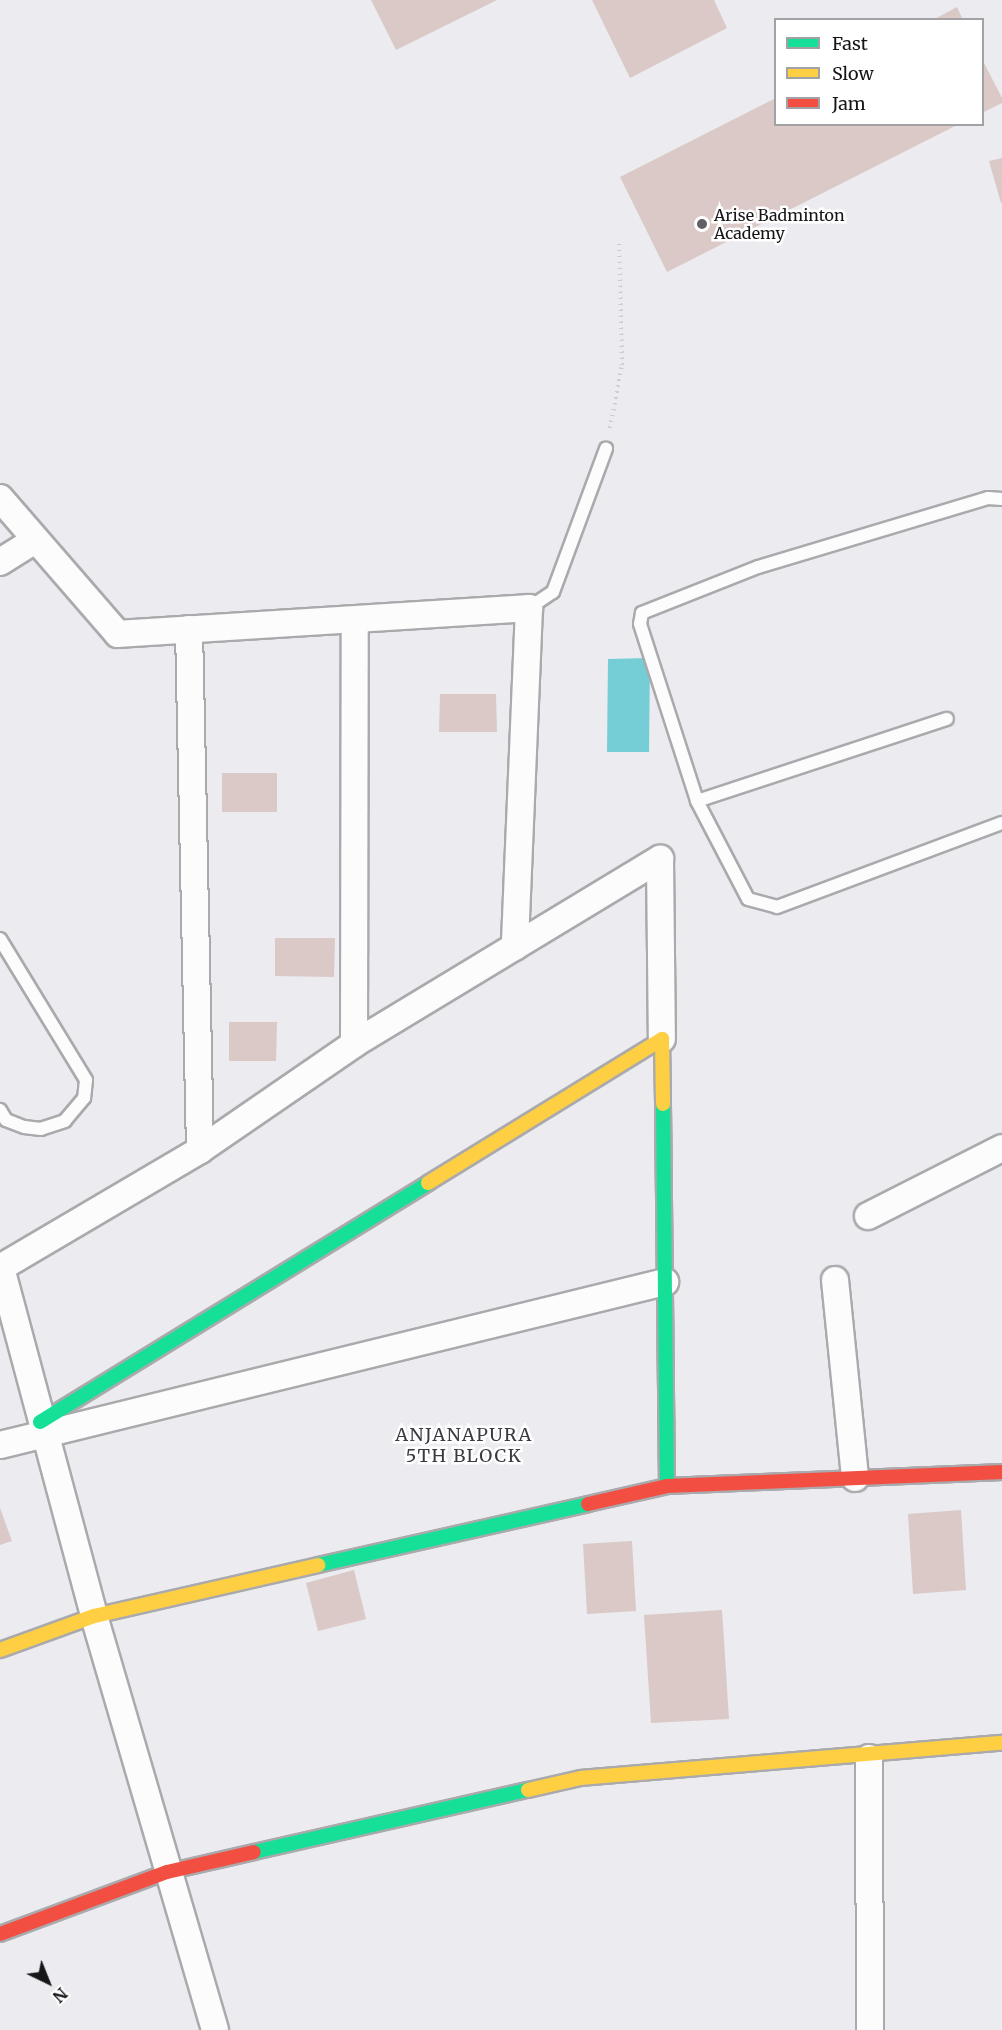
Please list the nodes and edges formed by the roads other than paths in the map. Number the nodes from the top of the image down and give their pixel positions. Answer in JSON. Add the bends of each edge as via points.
{"nodes":[{"id":1,"x":606,"y":449,"type":"road end"},
{"id":2,"x":0,"y":498,"type":"edge"},
{"id":3,"x":1002,"y":499,"type":"edge"},
{"id":4,"x":34,"y":541,"type":"junction"},
{"id":5,"x":0,"y":562,"type":"edge"},
{"id":6,"x":529,"y":608,"type":"junction"},
{"id":7,"x":355,"y":622,"type":"junction"},
{"id":8,"x":189,"y":629,"type":"junction"},
{"id":9,"x":946,"y":719,"type":"dead end"},
{"id":10,"x":697,"y":801,"type":"junction"},
{"id":11,"x":1002,"y":823,"type":"edge"},
{"id":12,"x":0,"y":939,"type":"edge"},
{"id":13,"x":514,"y":947,"type":"junction"},
{"id":14,"x":662,"y":1039,"type":"junction"},
{"id":15,"x":354,"y":1044,"type":"junction"},
{"id":16,"x":0,"y":1110,"type":"edge"},
{"id":17,"x":1002,"y":1148,"type":"edge"},
{"id":18,"x":200,"y":1150,"type":"junction"},
{"id":19,"x":868,"y":1216,"type":"dead end"},
{"id":20,"x":1,"y":1268,"type":"edge"},
{"id":21,"x":835,"y":1280,"type":"dead end"},
{"id":22,"x":665,"y":1282,"type":"junction"},
{"id":23,"x":42,"y":1427,"type":"junction"},
{"id":24,"x":0,"y":1445,"type":"edge"},
{"id":25,"x":1002,"y":1472,"type":"edge"},
{"id":26,"x":855,"y":1478,"type":"junction"},
{"id":27,"x":667,"y":1486,"type":"junction"},
{"id":28,"x":94,"y":1616,"type":"junction"},
{"id":29,"x":0,"y":1650,"type":"edge"},
{"id":30,"x":1002,"y":1743,"type":"edge"},
{"id":31,"x":869,"y":1758,"type":"junction"},
{"id":32,"x":167,"y":1872,"type":"junction"},
{"id":33,"x":0,"y":1934,"type":"edge"},
{"id":34,"x":215,"y":2030,"type":"edge"},
{"id":35,"x":870,"y":2030,"type":"edge"}],
"edges":[{"from":1,"to":6,"type":"lane","via":[[553,591]]},
{"from":2,"to":4,"type":"street"},
{"from":3,"to":10,"type":"lane","via":[[988,498],[769,564],[642,613],[640,624]]},
{"from":4,"to":5,"type":"street"},
{"from":4,"to":8,"type":"street","via":[[117,634]]},
{"from":6,"to":7,"type":"street"},
{"from":6,"to":13,"type":"street"},
{"from":7,"to":8,"type":"street"},
{"from":7,"to":15,"type":"street"},
{"from":8,"to":18,"type":"street"},
{"from":9,"to":10,"type":"lane"},
{"from":10,"to":11,"type":"lane","via":[[748,899],[777,907]]},
{"from":12,"to":16,"type":"lane","via":[[86,1080],[84,1098],[65,1121],[41,1129],[24,1127],[6,1120]]},
{"from":13,"to":14,"type":"street","via":[[660,859]]},
{"from":13,"to":15,"type":"street"},
{"from":14,"to":22,"type":"street"},
{"from":14,"to":23,"type":"street"},
{"from":15,"to":18,"type":"street"},
{"from":17,"to":19,"type":"street"},
{"from":18,"to":20,"type":"street"},
{"from":20,"to":23,"type":"street"},
{"from":21,"to":26,"type":"street"},
{"from":22,"to":23,"type":"street"},
{"from":22,"to":27,"type":"street"},
{"from":23,"to":24,"type":"street"},
{"from":23,"to":28,"type":"street"},
{"from":25,"to":26,"type":"street"},
{"from":26,"to":27,"type":"street"},
{"from":27,"to":28,"type":"street"},
{"from":28,"to":29,"type":"street"},
{"from":28,"to":32,"type":"street"},
{"from":30,"to":31,"type":"street"},
{"from":31,"to":32,"type":"street","via":[[581,1778]]},
{"from":31,"to":35,"type":"street"},
{"from":32,"to":33,"type":"street"},
{"from":32,"to":34,"type":"street"}]}
